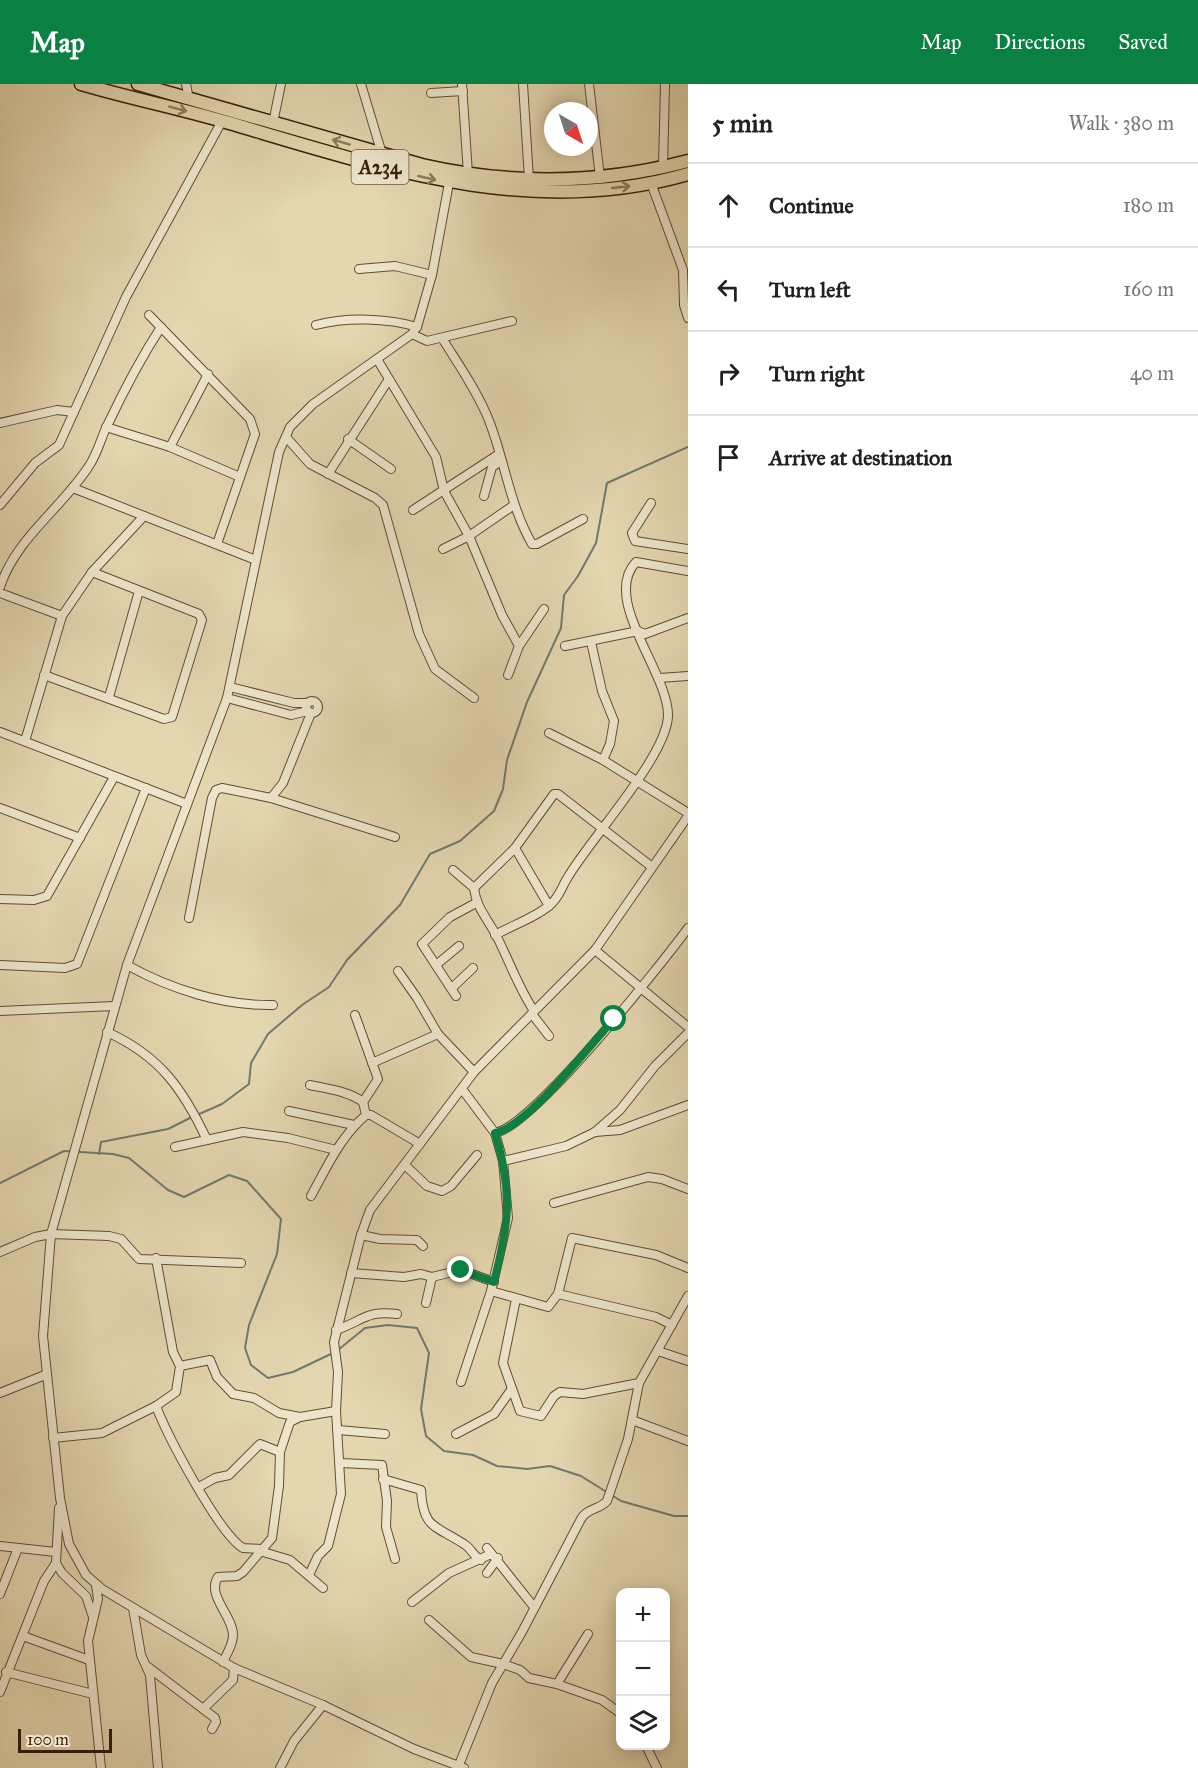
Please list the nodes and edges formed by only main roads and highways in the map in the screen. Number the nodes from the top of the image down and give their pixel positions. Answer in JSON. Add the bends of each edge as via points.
{"nodes":[{"id":1,"x":81,"y":84,"type":"edge"},
{"id":2,"x":138,"y":84,"type":"edge"},
{"id":3,"x":688,"y":161,"type":"edge"},
{"id":4,"x":688,"y":174,"type":"edge"}],
"edges":[{"from":1,"to":4,"type":"highway","number":"A234","one_way":true,"via":[[449,183],[566,190],[651,183]]},
{"from":3,"to":2,"type":"highway","number":"A234","one_way":true,"via":[[600,177],[529,179],[468,174],[382,154]]}]}
